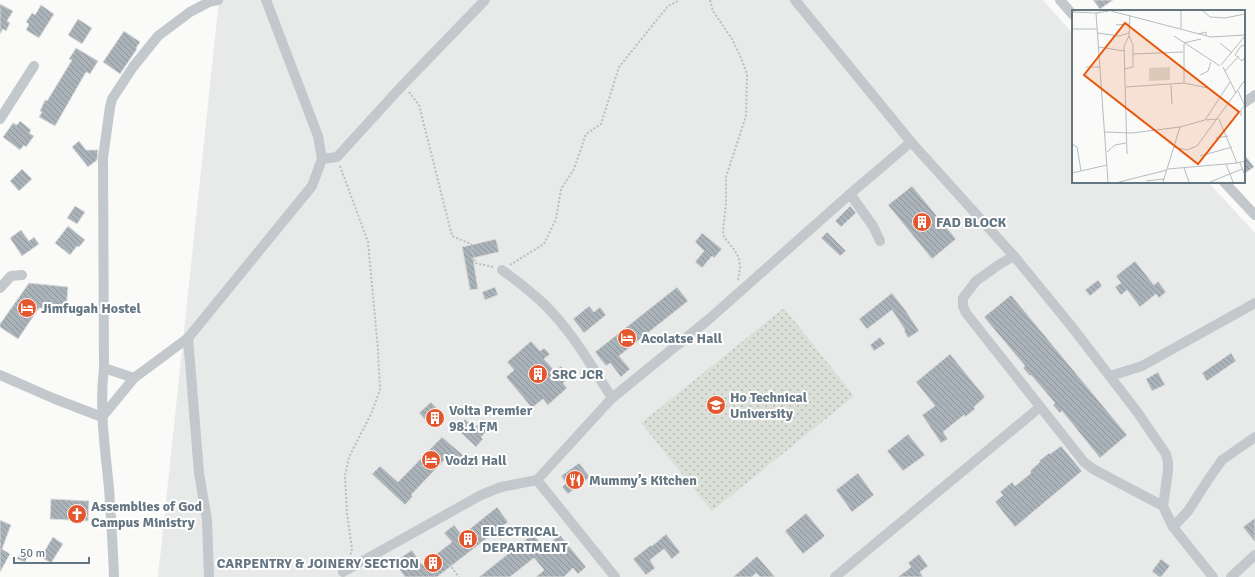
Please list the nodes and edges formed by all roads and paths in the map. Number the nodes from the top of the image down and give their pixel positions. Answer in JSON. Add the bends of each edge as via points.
{"nodes":[{"id":1,"x":218,"y":0,"type":"edge"},
{"id":2,"x":266,"y":0,"type":"edge"},
{"id":3,"x":485,"y":0,"type":"edge"},
{"id":4,"x":680,"y":0,"type":"edge"},
{"id":5,"x":710,"y":0,"type":"edge"},
{"id":6,"x":795,"y":0,"type":"edge"},
{"id":7,"x":1060,"y":0,"type":"edge"},
{"id":8,"x":1072,"y":14,"type":"edge"},
{"id":9,"x":34,"y":66,"type":"dead end"},
{"id":10,"x":400,"y":88,"type":"junction"},
{"id":11,"x":1255,"y":95,"type":"edge"},
{"id":12,"x":1245,"y":102,"type":"edge"},
{"id":13,"x":0,"y":119,"type":"edge"},
{"id":14,"x":911,"y":142,"type":"junction"},
{"id":15,"x":337,"y":157,"type":"junction"},
{"id":16,"x":322,"y":159,"type":"junction"},
{"id":17,"x":1225,"y":183,"type":"edge"},
{"id":18,"x":850,"y":194,"type":"junction"},
{"id":19,"x":1255,"y":215,"type":"edge"},
{"id":20,"x":880,"y":241,"type":"dead end"},
{"id":21,"x":1014,"y":256,"type":"junction"},
{"id":22,"x":502,"y":270,"type":"junction"},
{"id":23,"x":22,"y":275,"type":"dead end"},
{"id":24,"x":0,"y":288,"type":"edge"},
{"id":25,"x":734,"y":297,"type":"junction"},
{"id":26,"x":1255,"y":303,"type":"edge"},
{"id":27,"x":188,"y":338,"type":"junction"},
{"id":28,"x":104,"y":368,"type":"junction"},
{"id":29,"x":0,"y":375,"type":"edge"},
{"id":30,"x":1110,"y":376,"type":"junction"},
{"id":31,"x":134,"y":378,"type":"junction"},
{"id":32,"x":612,"y":398,"type":"junction"},
{"id":33,"x":1040,"y":407,"type":"junction"},
{"id":34,"x":102,"y":417,"type":"junction"},
{"id":35,"x":1255,"y":437,"type":"edge"},
{"id":36,"x":537,"y":480,"type":"junction"},
{"id":37,"x":1163,"y":506,"type":"junction"},
{"id":38,"x":1173,"y":527,"type":"junction"},
{"id":39,"x":1255,"y":555,"type":"edge"},
{"id":40,"x":449,"y":564,"type":"dead end"},
{"id":41,"x":343,"y":572,"type":"joint"},
{"id":42,"x":457,"y":574,"type":"junction"},
{"id":43,"x":114,"y":577,"type":"edge"},
{"id":44,"x":209,"y":577,"type":"edge"},
{"id":45,"x":453,"y":577,"type":"edge"},
{"id":46,"x":459,"y":577,"type":"edge"},
{"id":47,"x":615,"y":577,"type":"edge"},
{"id":48,"x":834,"y":577,"type":"edge"},
{"id":49,"x":1213,"y":577,"type":"edge"},
{"id":50,"x":1231,"y":577,"type":"edge"}],
"edges":[{"from":1,"to":28,"type":"street","via":[[190,12],[158,36],[112,99],[103,158]]},
{"from":2,"to":16,"type":"street","via":[[318,136]]},
{"from":3,"to":10,"type":"street"},
{"from":4,"to":22,"type":"path","via":[[668,6],[619,67],[601,124],[586,134],[574,169],[561,189],[556,219],[544,244]]},
{"from":5,"to":25,"type":"path","via":[[713,11],[732,39],[747,74],[746,116],[726,176],[724,237],[739,258],[738,282]]},
{"from":6,"to":14,"type":"street"},
{"from":7,"to":8,"type":"street"},
{"from":9,"to":13,"type":"street"},
{"from":10,"to":15,"type":"street"},
{"from":10,"to":22,"type":"path","via":[[409,92],[420,104],[452,236],[471,244],[475,262]]},
{"from":11,"to":12,"type":"street"},
{"from":14,"to":18,"type":"street"},
{"from":14,"to":21,"type":"street"},
{"from":15,"to":16,"type":"street"},
{"from":15,"to":41,"type":"path","via":[[368,242],[380,390],[349,457],[345,476],[352,549],[348,566]]},
{"from":16,"to":27,"type":"street","via":[[312,186]]},
{"from":17,"to":19,"type":"street"},
{"from":18,"to":20,"type":"street","via":[[873,226]]},
{"from":18,"to":25,"type":"street"},
{"from":21,"to":30,"type":"street"},
{"from":21,"to":33,"type":"street","via":[[976,281],[963,298],[963,306]]},
{"from":22,"to":32,"type":"street","via":[[544,304],[582,350]]},
{"from":23,"to":24,"type":"street","via":[[11,276]]},
{"from":25,"to":32,"type":"street"},
{"from":26,"to":30,"type":"street","via":[[1142,366]]},
{"from":27,"to":31,"type":"street"},
{"from":27,"to":44,"type":"street","via":[[200,473],[207,520]]},
{"from":28,"to":31,"type":"street"},
{"from":28,"to":34,"type":"street"},
{"from":29,"to":34,"type":"street"},
{"from":30,"to":37,"type":"street","via":[[1166,454],[1168,471]]},
{"from":31,"to":34,"type":"street"},
{"from":32,"to":36,"type":"street"},
{"from":33,"to":37,"type":"street","via":[[1084,462]]},
{"from":33,"to":48,"type":"street"},
{"from":34,"to":43,"type":"street"},
{"from":35,"to":38,"type":"street","via":[[1222,460],[1188,511]]},
{"from":36,"to":41,"type":"street","via":[[501,487],[481,495]]},
{"from":36,"to":47,"type":"street"},
{"from":37,"to":38,"type":"street"},
{"from":38,"to":49,"type":"street"},
{"from":39,"to":50,"type":"street"},
{"from":40,"to":42,"type":"path"},
{"from":42,"to":45,"type":"path"},
{"from":42,"to":46,"type":"path"}]}
